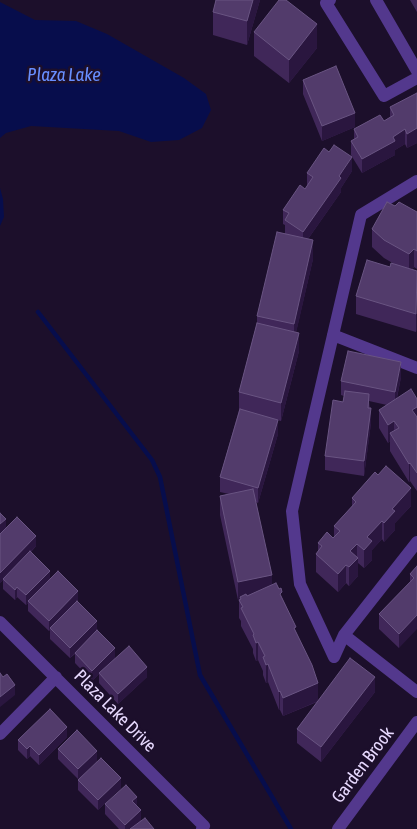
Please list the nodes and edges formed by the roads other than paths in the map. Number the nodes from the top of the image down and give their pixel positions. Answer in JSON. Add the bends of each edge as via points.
{"nodes":[{"id":1,"x":330,"y":0,"type":"edge"},
{"id":2,"x":376,"y":0,"type":"edge"},
{"id":3,"x":417,"y":71,"type":"edge"},
{"id":4,"x":417,"y":78,"type":"edge"},
{"id":5,"x":417,"y":181,"type":"edge"},
{"id":6,"x":333,"y":335,"type":"junction"},
{"id":7,"x":417,"y":368,"type":"edge"},
{"id":8,"x":417,"y":542,"type":"edge"},
{"id":9,"x":0,"y":622,"type":"edge"},
{"id":10,"x":344,"y":635,"type":"junction"},
{"id":11,"x":56,"y":677,"type":"junction"},
{"id":12,"x":417,"y":692,"type":"edge"},
{"id":13,"x":417,"y":722,"type":"edge"},
{"id":14,"x":0,"y":734,"type":"edge"},
{"id":15,"x":203,"y":828,"type":"edge"},
{"id":16,"x":338,"y":829,"type":"edge"}],
"edges":[{"from":1,"to":4,"type":"street","via":[[326,3],[384,96]]},
{"from":2,"to":3,"type":"street"},
{"from":5,"to":6,"type":"street","via":[[361,214]]},
{"from":6,"to":7,"type":"street"},
{"from":6,"to":10,"type":"street","via":[[292,511],[300,584],[334,658]]},
{"from":8,"to":10,"type":"street"},
{"from":9,"to":11,"type":"street","name":"Plaza Lake Drive"},
{"from":10,"to":12,"type":"street"},
{"from":11,"to":14,"type":"street"},
{"from":11,"to":15,"type":"street","name":"Plaza Lake Drive"},
{"from":13,"to":16,"type":"street","name":"Garden Brook"}]}
